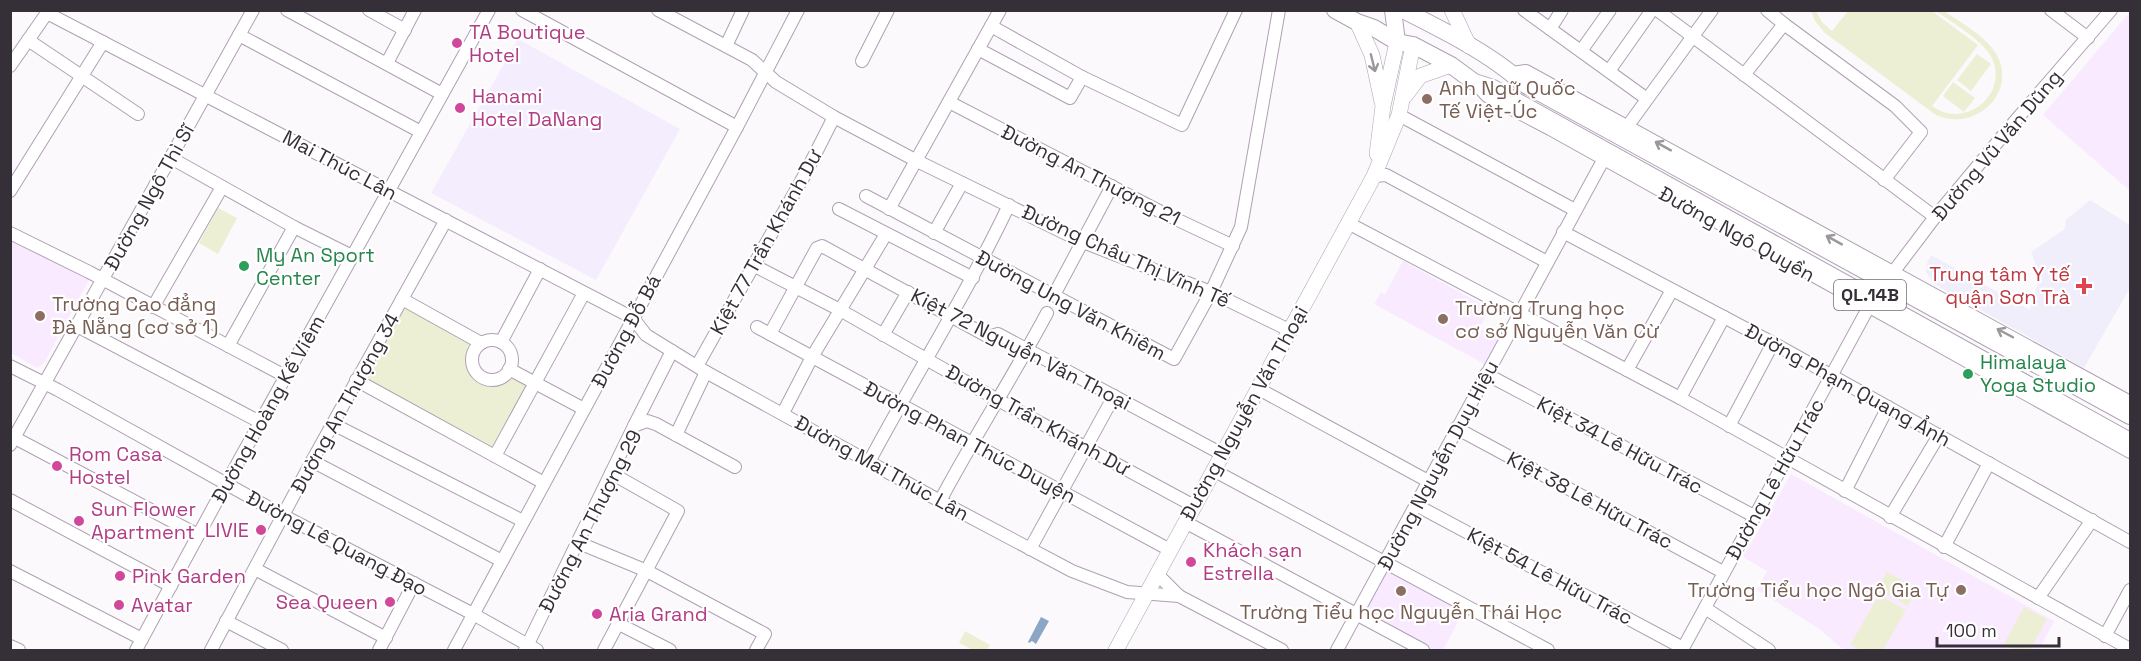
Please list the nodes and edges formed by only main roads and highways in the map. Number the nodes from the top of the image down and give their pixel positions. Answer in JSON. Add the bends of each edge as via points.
{"nodes":[{"id":1,"x":1335,"y":10,"type":"edge"},
{"id":2,"x":1393,"y":10,"type":"edge"},
{"id":3,"x":1402,"y":10,"type":"edge"},
{"id":4,"x":1452,"y":10,"type":"edge"},
{"id":5,"x":1421,"y":15,"type":"edge"},
{"id":6,"x":1357,"y":22,"type":"junction"},
{"id":7,"x":1405,"y":44,"type":"junction"},
{"id":8,"x":1468,"y":46,"type":"junction"},
{"id":9,"x":1451,"y":65,"type":"junction"},
{"id":10,"x":1383,"y":106,"type":"junction"},
{"id":11,"x":1400,"y":108,"type":"junction"},
{"id":12,"x":1374,"y":176,"type":"junction"},
{"id":13,"x":1889,"y":278,"type":"junction"},
{"id":14,"x":1871,"y":302,"type":"junction"},
{"id":15,"x":2129,"y":406,"type":"edge"},
{"id":16,"x":2130,"y":441,"type":"edge"},
{"id":17,"x":1117,"y":650,"type":"edge"}],
"edges":[{"from":1,"to":6,"type":"highway","number":"QL.14B"},
{"from":2,"to":7,"type":"highway"},
{"from":3,"to":5,"type":"highway","name":"Đường Ngô Quyền"},
{"from":4,"to":8,"type":"main road"},
{"from":5,"to":7,"type":"highway"},
{"from":5,"to":8,"type":"highway","name":"Đường Ngô Quyền","number":"QL.14B"},
{"from":6,"to":7,"type":"highway","number":"QL.14B"},
{"from":6,"to":10,"type":"main road","one_way":true,"via":[[1372,55]]},
{"from":7,"to":9,"type":"highway","name":"Đường Ngô Quyền","number":"QL.14B"},
{"from":7,"to":10,"type":"main road","name":"Đường Nguyễn Văn Thoại"},
{"from":7,"to":11,"type":"main road","name":"Đường Nguyễn Văn Thoại"},
{"from":13,"to":8,"type":"highway","name":"Đường Ngô Quyền","number":"QL.14B","one_way":true,"via":[[1623,131],[1522,83]]},
{"from":9,"to":11,"type":"main road","via":[[1420,76]]},
{"from":9,"to":14,"type":"highway","name":"Đường Ngô Quyền","number":"QL.14B","via":[[1605,156]]},
{"from":10,"to":12,"type":"main road","name":"Đường Nguyễn Văn Thoại"},
{"from":11,"to":12,"type":"main road","name":"Đường Nguyễn Văn Thoại"},
{"from":12,"to":17,"type":"main road","name":"Đường Nguyễn Văn Thoại"},
{"from":13,"to":14,"type":"highway"},
{"from":15,"to":13,"type":"highway","name":"Đường Ngô Quyền","number":"QL.14B","one_way":true},
{"from":14,"to":16,"type":"highway","name":"Đường Ngô Quyền","number":"QL.14B"}]}
